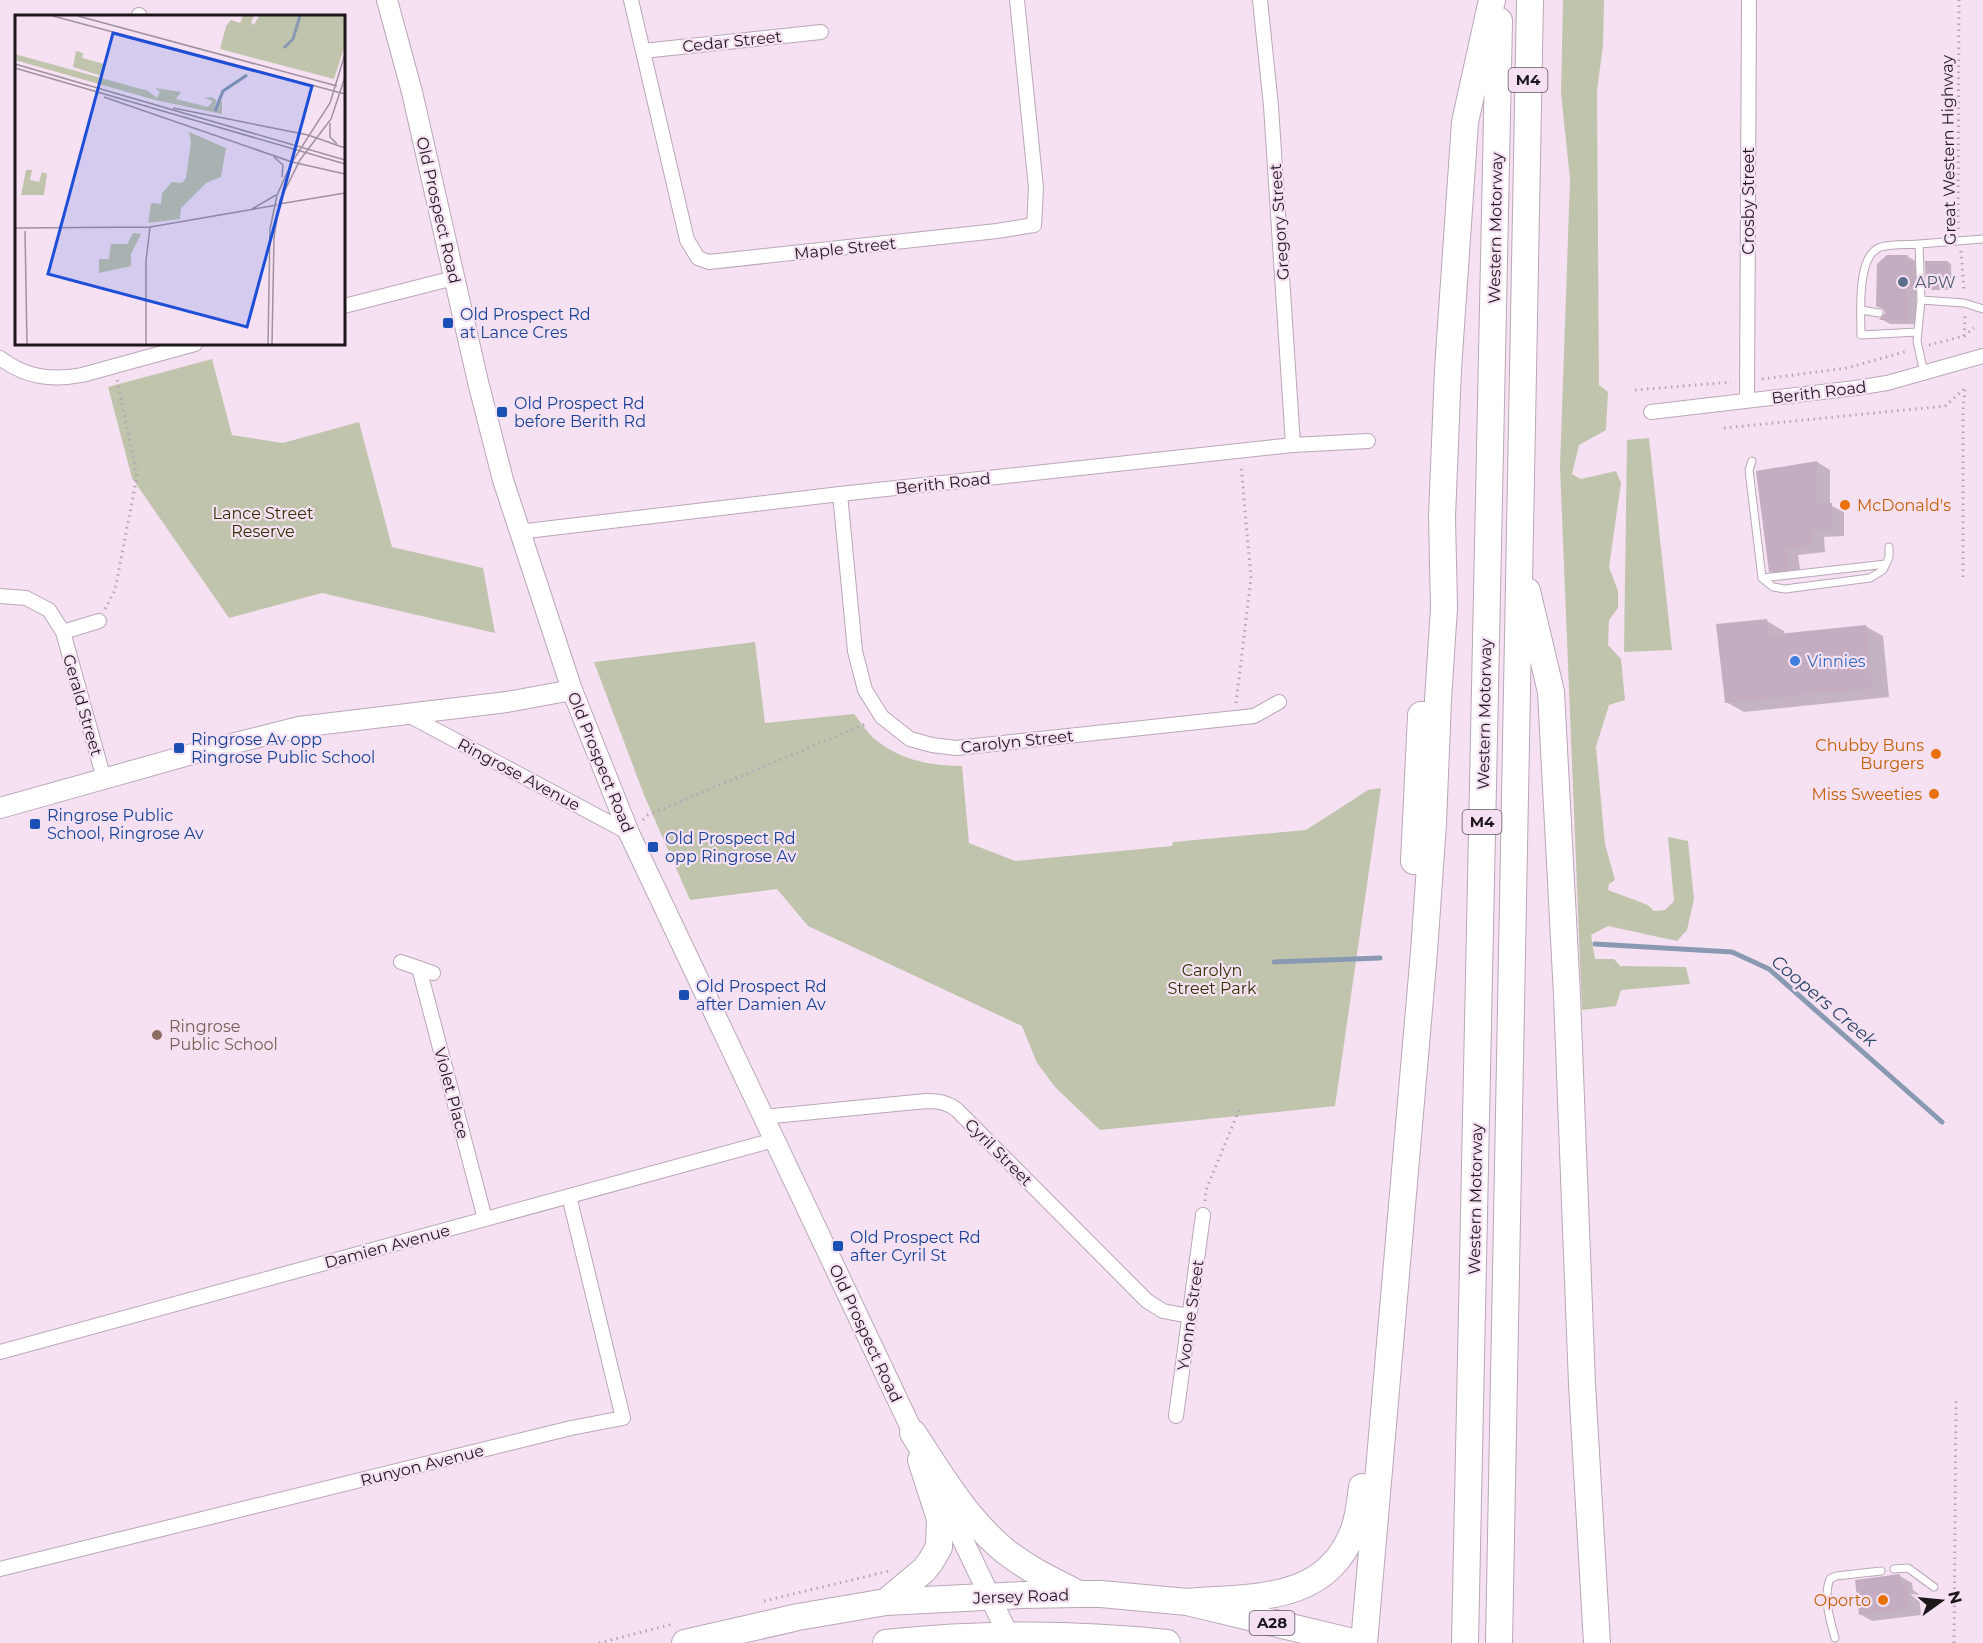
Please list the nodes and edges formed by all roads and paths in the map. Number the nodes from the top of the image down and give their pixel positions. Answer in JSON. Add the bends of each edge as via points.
{"nodes":[{"id":1,"x":387,"y":0,"type":"edge"},
{"id":2,"x":632,"y":0,"type":"edge"},
{"id":3,"x":1017,"y":0,"type":"edge"},
{"id":4,"x":1260,"y":0,"type":"edge"},
{"id":5,"x":1492,"y":0,"type":"edge"},
{"id":6,"x":1499,"y":0,"type":"edge"},
{"id":7,"x":1530,"y":0,"type":"edge"},
{"id":8,"x":1749,"y":0,"type":"edge"},
{"id":9,"x":1959,"y":0,"type":"edge"},
{"id":10,"x":821,"y":32,"type":"dead end"},
{"id":11,"x":644,"y":51,"type":"junction"},
{"id":12,"x":1983,"y":239,"type":"edge"},
{"id":13,"x":1960,"y":242,"type":"junction"},
{"id":14,"x":1919,"y":244,"type":"junction"},
{"id":15,"x":454,"y":278,"type":"junction"},
{"id":16,"x":1921,"y":300,"type":"junction"},
{"id":17,"x":1964,"y":303,"type":"junction"},
{"id":18,"x":345,"y":306,"type":"edge"},
{"id":19,"x":1983,"y":309,"type":"edge"},
{"id":20,"x":1861,"y":310,"type":"junction"},
{"id":21,"x":1879,"y":313,"type":"dead end"},
{"id":22,"x":1974,"y":328,"type":"dead end"},
{"id":23,"x":1917,"y":332,"type":"junction"},
{"id":24,"x":1964,"y":336,"type":"junction"},
{"id":25,"x":191,"y":345,"type":"edge"},
{"id":26,"x":1918,"y":348,"type":"junction"},
{"id":27,"x":1983,"y":356,"type":"edge"},
{"id":28,"x":0,"y":358,"type":"edge"},
{"id":29,"x":114,"y":366,"type":"junction"},
{"id":30,"x":1924,"y":373,"type":"junction"},
{"id":31,"x":1747,"y":380,"type":"junction"},
{"id":32,"x":1635,"y":390,"type":"dead end"},
{"id":33,"x":1747,"y":401,"type":"junction"},
{"id":34,"x":1651,"y":412,"type":"dead end"},
{"id":35,"x":1724,"y":428,"type":"dead end"},
{"id":36,"x":1368,"y":441,"type":"dead end"},
{"id":37,"x":1293,"y":445,"type":"junction"},
{"id":38,"x":1239,"y":451,"type":"junction"},
{"id":39,"x":1752,"y":461,"type":"dead end"},
{"id":40,"x":840,"y":494,"type":"junction"},
{"id":41,"x":1442,"y":517,"type":"junction"},
{"id":42,"x":518,"y":532,"type":"junction"},
{"id":43,"x":1889,"y":547,"type":"dead end"},
{"id":44,"x":1519,"y":556,"type":"junction"},
{"id":45,"x":1886,"y":564,"type":"junction"},
{"id":46,"x":1963,"y":577,"type":"dead end"},
{"id":47,"x":1762,"y":578,"type":"junction"},
{"id":48,"x":0,"y":596,"type":"edge"},
{"id":49,"x":99,"y":621,"type":"joint"},
{"id":50,"x":63,"y":632,"type":"junction"},
{"id":51,"x":572,"y":690,"type":"junction"},
{"id":52,"x":1279,"y":702,"type":"dead end"},
{"id":53,"x":408,"y":715,"type":"junction"},
{"id":54,"x":882,"y":717,"type":"junction"},
{"id":55,"x":1235,"y":718,"type":"junction"},
{"id":56,"x":104,"y":779,"type":"junction"},
{"id":57,"x":0,"y":808,"type":"edge"},
{"id":58,"x":629,"y":833,"type":"junction"},
{"id":59,"x":401,"y":962,"type":"dead end"},
{"id":60,"x":418,"y":968,"type":"junction"},
{"id":61,"x":433,"y":973,"type":"dead end"},
{"id":62,"x":1239,"y":1110,"type":"dead end"},
{"id":63,"x":763,"y":1118,"type":"junction"},
{"id":64,"x":774,"y":1140,"type":"junction"},
{"id":65,"x":569,"y":1197,"type":"junction"},
{"id":66,"x":1203,"y":1215,"type":"joint"},
{"id":67,"x":486,"y":1219,"type":"junction"},
{"id":68,"x":1190,"y":1316,"type":"junction"},
{"id":69,"x":0,"y":1352,"type":"edge"},
{"id":70,"x":1956,"y":1399,"type":"dead end"},
{"id":71,"x":1176,"y":1416,"type":"dead end"},
{"id":72,"x":913,"y":1433,"type":"junction"},
{"id":73,"x":0,"y":1569,"type":"edge"},
{"id":74,"x":1894,"y":1569,"type":"dead end"},
{"id":75,"x":1881,"y":1571,"type":"dead end"},
{"id":76,"x":1934,"y":1587,"type":"dead end"},
{"id":77,"x":1079,"y":1594,"type":"junction"},
{"id":78,"x":990,"y":1596,"type":"junction"},
{"id":79,"x":886,"y":1602,"type":"junction"},
{"id":80,"x":1187,"y":1602,"type":"junction"},
{"id":81,"x":1835,"y":1638,"type":"dead end"},
{"id":82,"x":1010,"y":1639,"type":"edge"},
{"id":83,"x":1079,"y":1640,"type":"edge"},
{"id":84,"x":685,"y":1643,"type":"edge"},
{"id":85,"x":886,"y":1643,"type":"edge"},
{"id":86,"x":1167,"y":1643,"type":"edge"},
{"id":87,"x":1357,"y":1643,"type":"edge"},
{"id":88,"x":1364,"y":1643,"type":"edge"},
{"id":89,"x":1465,"y":1643,"type":"edge"},
{"id":90,"x":1499,"y":1643,"type":"edge"},
{"id":91,"x":1597,"y":1643,"type":"edge"},
{"id":92,"x":1954,"y":1643,"type":"edge"}],
"edges":[{"from":1,"to":15,"type":"main road","name":"Old Prospect Road"},
{"from":2,"to":11,"type":"street","name":"Maple Street"},
{"from":3,"to":11,"type":"street","name":"Maple Street","via":[[1036,188],[1034,225],[997,231],[721,262],[698,258],[687,240]]},
{"from":4,"to":37,"type":"street","name":"Gregory Street","via":[[1271,106]]},
{"from":5,"to":41,"type":"highway","via":[[1465,122]]},
{"from":6,"to":89,"type":"highway","name":"Western Motorway","number":"M4"},
{"from":7,"to":44,"type":"highway","name":"Western Motorway","number":"M4"},
{"from":8,"to":31,"type":"street","name":"Crosby Street"},
{"from":9,"to":13,"type":"path","name":"Great Western Highway"},
{"from":10,"to":11,"type":"street","name":"Cedar Street"},
{"from":12,"to":13,"type":"lane"},
{"from":13,"to":14,"type":"lane"},
{"from":13,"to":17,"type":"path","name":"Great Western Highway"},
{"from":14,"to":16,"type":"lane"},
{"from":14,"to":20,"type":"lane","via":[[1879,248],[1869,256]]},
{"from":15,"to":18,"type":"street"},
{"from":15,"to":42,"type":"main road","name":"Old Prospect Road"},
{"from":16,"to":17,"type":"lane"},
{"from":16,"to":23,"type":"lane"},
{"from":17,"to":19,"type":"lane"},
{"from":17,"to":24,"type":"path","name":"Great Western Highway"},
{"from":20,"to":21,"type":"lane"},
{"from":20,"to":23,"type":"lane","via":[[1861,335]]},
{"from":22,"to":24,"type":"path"},
{"from":23,"to":26,"type":"lane"},
{"from":24,"to":26,"type":"path"},
{"from":25,"to":29,"type":"street"},
{"from":26,"to":30,"type":"lane"},
{"from":26,"to":31,"type":"path","via":[[1847,368]]},
{"from":27,"to":30,"type":"street","name":"Berith Road"},
{"from":28,"to":29,"type":"street","via":[[21,372],[52,378],[73,377]]},
{"from":29,"to":49,"type":"path","via":[[137,476],[115,590]]},
{"from":30,"to":33,"type":"street","name":"Berith Road","via":[[1856,388]]},
{"from":31,"to":32,"type":"path"},
{"from":31,"to":33,"type":"street","name":"Crosby Street"},
{"from":33,"to":34,"type":"street","name":"Berith Road"},
{"from":35,"to":46,"type":"path","via":[[1945,406],[1965,388]]},
{"from":36,"to":37,"type":"street","name":"Berith Road"},
{"from":37,"to":38,"type":"street","name":"Berith Road"},
{"from":38,"to":40,"type":"street","name":"Berith Road"},
{"from":38,"to":55,"type":"path","via":[[1251,578]]},
{"from":39,"to":47,"type":"lane","via":[[1749,470]]},
{"from":40,"to":42,"type":"street","name":"Berith Road"},
{"from":40,"to":54,"type":"street","name":"Carolyn Street","via":[[855,651],[865,690]]},
{"from":41,"to":80,"type":"highway","via":[[1422,691],[1410,948],[1354,1531],[1331,1568],[1299,1588],[1276,1594]]},
{"from":41,"to":88,"type":"highway","via":[[1444,608],[1424,952]]},
{"from":42,"to":51,"type":"main road","name":"Old Prospect Road"},
{"from":43,"to":45,"type":"lane"},
{"from":44,"to":90,"type":"highway","name":"Western Motorway","number":"M4"},
{"from":44,"to":91,"type":"highway","via":[[1551,692],[1581,1384]]},
{"from":45,"to":47,"type":"lane"},
{"from":45,"to":47,"type":"lane","via":[[1870,578],[1785,589],[1773,587]]},
{"from":48,"to":50,"type":"street","name":"Gerald Street","via":[[26,598],[49,610]]},
{"from":49,"to":50,"type":"street","name":"Gerald Street"},
{"from":50,"to":56,"type":"street","name":"Gerald Street"},
{"from":51,"to":53,"type":"main road"},
{"from":51,"to":58,"type":"main road","name":"Old Prospect Road"},
{"from":52,"to":55,"type":"street","name":"Carolyn Street","via":[[1254,716]]},
{"from":53,"to":56,"type":"main road","via":[[299,727]]},
{"from":53,"to":58,"type":"street","name":"Ringrose Avenue"},
{"from":54,"to":55,"type":"street","name":"Carolyn Street","via":[[910,739],[956,748]]},
{"from":54,"to":58,"type":"path","via":[[648,815]]},
{"from":56,"to":57,"type":"main road"},
{"from":58,"to":63,"type":"main road","name":"Old Prospect Road"},
{"from":59,"to":60,"type":"street"},
{"from":60,"to":61,"type":"street"},
{"from":60,"to":67,"type":"street","name":"Violet Place"},
{"from":62,"to":66,"type":"path","via":[[1206,1190]]},
{"from":63,"to":64,"type":"main road","name":"Old Prospect Road"},
{"from":63,"to":68,"type":"street","name":"Cyril Street","via":[[944,1102],[957,1110],[1147,1301],[1163,1311]]},
{"from":64,"to":65,"type":"street","name":"Damien Avenue"},
{"from":64,"to":72,"type":"main road","name":"Old Prospect Road"},
{"from":65,"to":67,"type":"street","name":"Damien Avenue"},
{"from":65,"to":73,"type":"street","name":"Runyon Avenue","via":[[623,1418]]},
{"from":66,"to":68,"type":"street","name":"Yvonne Street"},
{"from":67,"to":69,"type":"street","name":"Damien Avenue"},
{"from":68,"to":71,"type":"street","name":"Yvonne Street"},
{"from":70,"to":92,"type":"path"},
{"from":72,"to":77,"type":"highway","via":[[966,1512],[994,1541],[1022,1562]]},
{"from":72,"to":78,"type":"main road","name":"Old Prospect Road"},
{"from":72,"to":79,"type":"highway","via":[[940,1520],[939,1547],[924,1570]]},
{"from":74,"to":76,"type":"lane","via":[[1908,1568]]},
{"from":75,"to":81,"type":"lane","via":[[1830,1579],[1830,1622]]},
{"from":77,"to":78,"type":"highway","name":"Jersey Road","number":"A28"},
{"from":77,"to":80,"type":"highway","name":"Jersey Road","number":"A28"},
{"from":78,"to":79,"type":"highway","name":"Jersey Road","number":"A28"},
{"from":78,"to":82,"type":"main road","name":"Old Prospect Road"},
{"from":79,"to":84,"type":"highway","name":"Jersey Road","number":"A28"},
{"from":80,"to":87,"type":"highway","name":"Jersey Road","number":"A28"},
{"from":82,"to":83,"type":"highway"},
{"from":82,"to":85,"type":"highway"},
{"from":83,"to":86,"type":"highway"}]}
